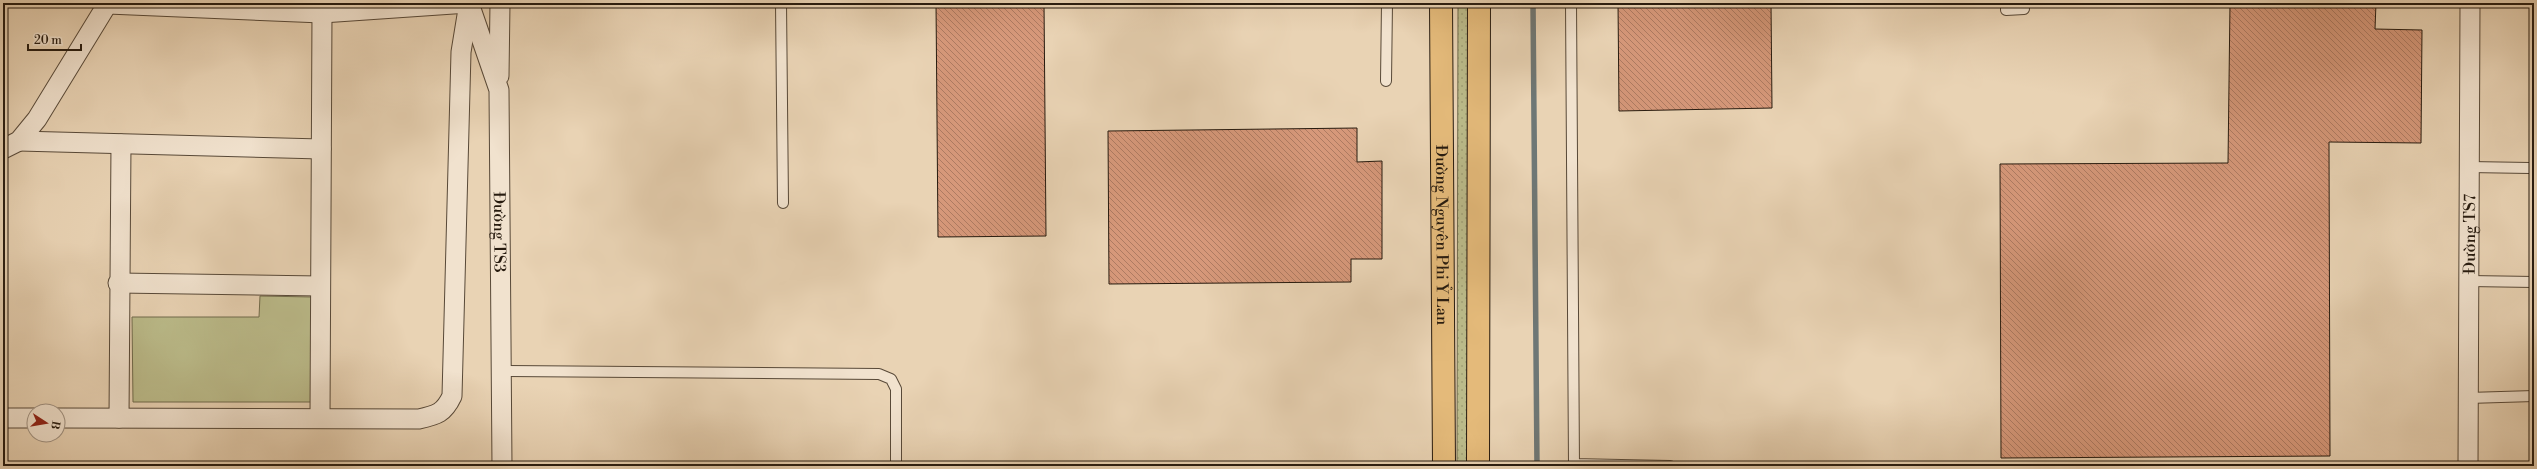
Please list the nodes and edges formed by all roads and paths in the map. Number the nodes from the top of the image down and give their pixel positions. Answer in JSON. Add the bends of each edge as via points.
{"nodes":[{"id":1,"x":108,"y":3,"type":"edge"},
{"id":2,"x":469,"y":3,"type":"edge"},
{"id":3,"x":500,"y":3,"type":"edge"},
{"id":4,"x":781,"y":3,"type":"edge"},
{"id":5,"x":1386,"y":3,"type":"edge"},
{"id":6,"x":1441,"y":3,"type":"edge"},
{"id":7,"x":1479,"y":3,"type":"edge"},
{"id":8,"x":1571,"y":3,"type":"edge"},
{"id":9,"x":2006,"y":3,"type":"edge"},
{"id":10,"x":2470,"y":3,"type":"edge"},
{"id":11,"x":2024,"y":9,"type":"dead end"},
{"id":12,"x":322,"y":13,"type":"junction"},
{"id":13,"x":1386,"y":81,"type":"dead end"},
{"id":14,"x":499,"y":90,"type":"junction"},
{"id":15,"x":121,"y":144,"type":"junction"},
{"id":16,"x":11,"y":145,"type":"edge"},
{"id":17,"x":321,"y":149,"type":"junction"},
{"id":18,"x":2470,"y":167,"type":"junction"},
{"id":19,"x":2530,"y":168,"type":"dead end"},
{"id":20,"x":783,"y":203,"type":"dead end"},
{"id":21,"x":2469,"y":281,"type":"junction"},
{"id":22,"x":2534,"y":282,"type":"edge"},
{"id":23,"x":118,"y":283,"type":"junction"},
{"id":24,"x":320,"y":286,"type":"junction"},
{"id":25,"x":500,"y":371,"type":"junction"},
{"id":26,"x":2534,"y":396,"type":"edge"},
{"id":27,"x":2468,"y":398,"type":"junction"},
{"id":28,"x":320,"y":417,"type":"junction"},
{"id":29,"x":3,"y":418,"type":"edge"},
{"id":30,"x":26,"y":418,"type":"edge"},
{"id":31,"x":66,"y":418,"type":"edge"},
{"id":32,"x":118,"y":418,"type":"junction"},
{"id":33,"x":1573,"y":465,"type":"edge"},
{"id":34,"x":502,"y":466,"type":"edge"},
{"id":35,"x":896,"y":466,"type":"edge"},
{"id":36,"x":1444,"y":466,"type":"edge"},
{"id":37,"x":1478,"y":466,"type":"edge"},
{"id":38,"x":1670,"y":466,"type":"edge"},
{"id":39,"x":2468,"y":466,"type":"edge"}],
"edges":[{"from":1,"to":12,"type":"street"},
{"from":1,"to":16,"type":"street","via":[[37,119]]},
{"from":2,"to":12,"type":"street"},
{"from":2,"to":14,"type":"street","name":"Đường TS3"},
{"from":2,"to":28,"type":"street","via":[[461,52],[452,396],[446,409],[433,416],[419,419]]},
{"from":3,"to":14,"type":"street"},
{"from":4,"to":20,"type":"lane"},
{"from":5,"to":13,"type":"lane"},
{"from":6,"to":36,"type":"main road","name":"Đường Nguyên Phi Ỷ Lan"},
{"from":7,"to":37,"type":"main road"},
{"from":8,"to":33,"type":"lane"},
{"from":9,"to":11,"type":"lane","via":[[2006,10]]},
{"from":10,"to":18,"type":"street","name":"Đường TS7"},
{"from":12,"to":17,"type":"street"},
{"from":14,"to":25,"type":"street","name":"Đường TS3"},
{"from":15,"to":16,"type":"street"},
{"from":15,"to":17,"type":"street"},
{"from":15,"to":23,"type":"street"},
{"from":17,"to":24,"type":"street"},
{"from":18,"to":19,"type":"lane"},
{"from":18,"to":21,"type":"street","name":"Đường TS7"},
{"from":21,"to":22,"type":"lane"},
{"from":21,"to":27,"type":"street","name":"Đường TS7"},
{"from":23,"to":24,"type":"street"},
{"from":23,"to":32,"type":"street"},
{"from":24,"to":28,"type":"street"},
{"from":25,"to":34,"type":"street","name":"Đường TS3"},
{"from":25,"to":35,"type":"lane","via":[[879,374],[891,379],[896,389]]},
{"from":26,"to":27,"type":"lane"},
{"from":27,"to":39,"type":"street","name":"Đường TS7"},
{"from":28,"to":32,"type":"street"},
{"from":29,"to":30,"type":"street"},
{"from":31,"to":32,"type":"street"},
{"from":33,"to":38,"type":"lane"}]}
